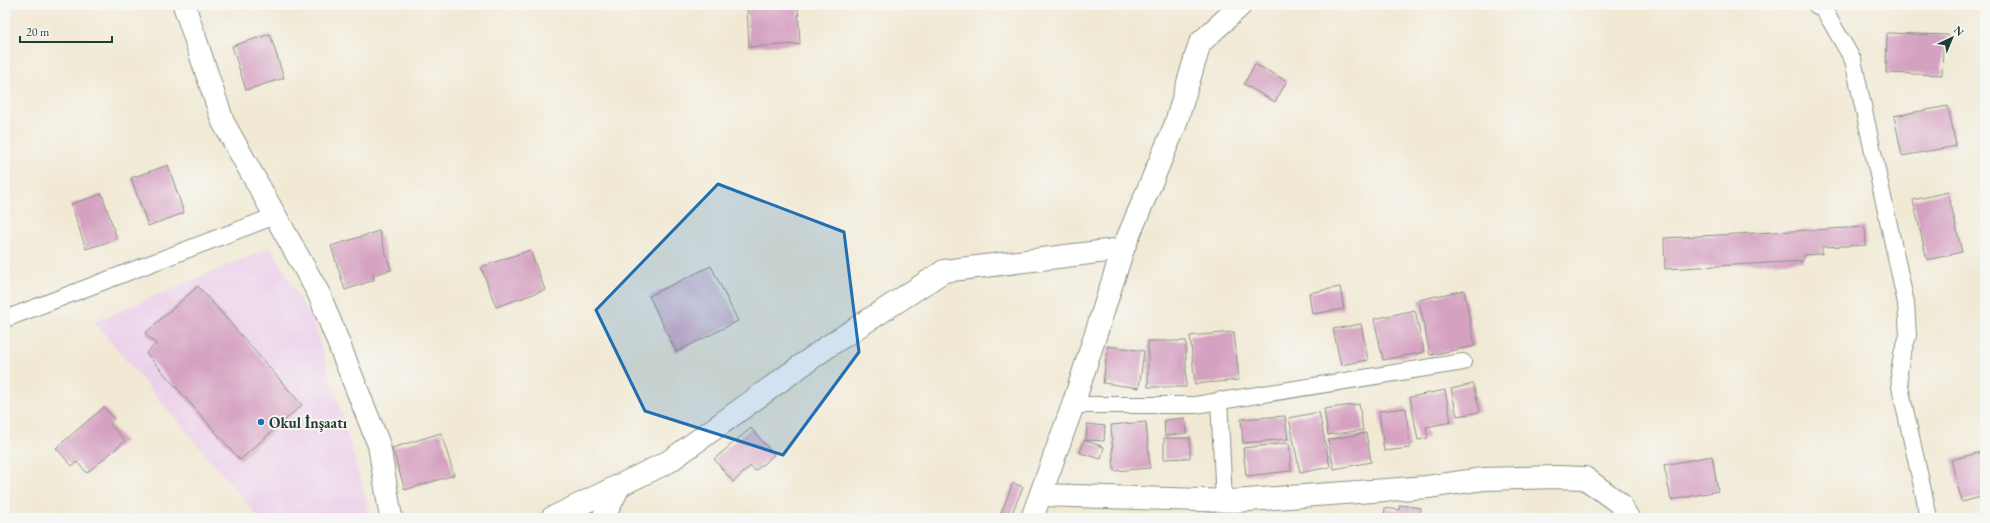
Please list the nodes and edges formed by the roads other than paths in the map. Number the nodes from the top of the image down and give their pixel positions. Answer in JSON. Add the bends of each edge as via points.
{"nodes":[{"id":1,"x":184,"y":5,"type":"edge"},
{"id":2,"x":1241,"y":5,"type":"edge"},
{"id":3,"x":1816,"y":5,"type":"edge"},
{"id":4,"x":275,"y":216,"type":"junction"},
{"id":5,"x":1123,"y":249,"type":"junction"},
{"id":6,"x":5,"y":319,"type":"edge"},
{"id":7,"x":1463,"y":362,"type":"dead end"},
{"id":8,"x":1218,"y":400,"type":"junction"},
{"id":9,"x":1073,"y":405,"type":"junction"},
{"id":10,"x":620,"y":485,"type":"junction"},
{"id":11,"x":1041,"y":495,"type":"junction"},
{"id":12,"x":1224,"y":501,"type":"junction"},
{"id":13,"x":391,"y":518,"type":"edge"},
{"id":14,"x":552,"y":518,"type":"edge"},
{"id":15,"x":603,"y":518,"type":"edge"},
{"id":16,"x":1032,"y":518,"type":"edge"},
{"id":17,"x":1628,"y":518,"type":"edge"},
{"id":18,"x":1929,"y":518,"type":"edge"}],
"edges":[{"from":1,"to":4,"type":"street","via":[[222,122]]},
{"from":2,"to":5,"type":"street","via":[[1200,43],[1175,126]]},
{"from":3,"to":18,"type":"lane","via":[[1824,10],[1853,60],[1906,303],[1908,336],[1899,372],[1900,387]]},
{"from":4,"to":6,"type":"lane"},
{"from":4,"to":13,"type":"street","via":[[319,294],[379,445]]},
{"from":5,"to":9,"type":"street"},
{"from":5,"to":10,"type":"street","via":[[944,270],[827,347],[668,462]]},
{"from":7,"to":8,"type":"lane"},
{"from":8,"to":9,"type":"lane","via":[[1195,405]]},
{"from":8,"to":12,"type":"lane"},
{"from":9,"to":11,"type":"street"},
{"from":10,"to":14,"type":"street"},
{"from":10,"to":15,"type":"street"},
{"from":11,"to":12,"type":"street"},
{"from":11,"to":16,"type":"street"},
{"from":12,"to":17,"type":"street","via":[[1427,487],[1483,479],[1585,478],[1619,503]]}]}
